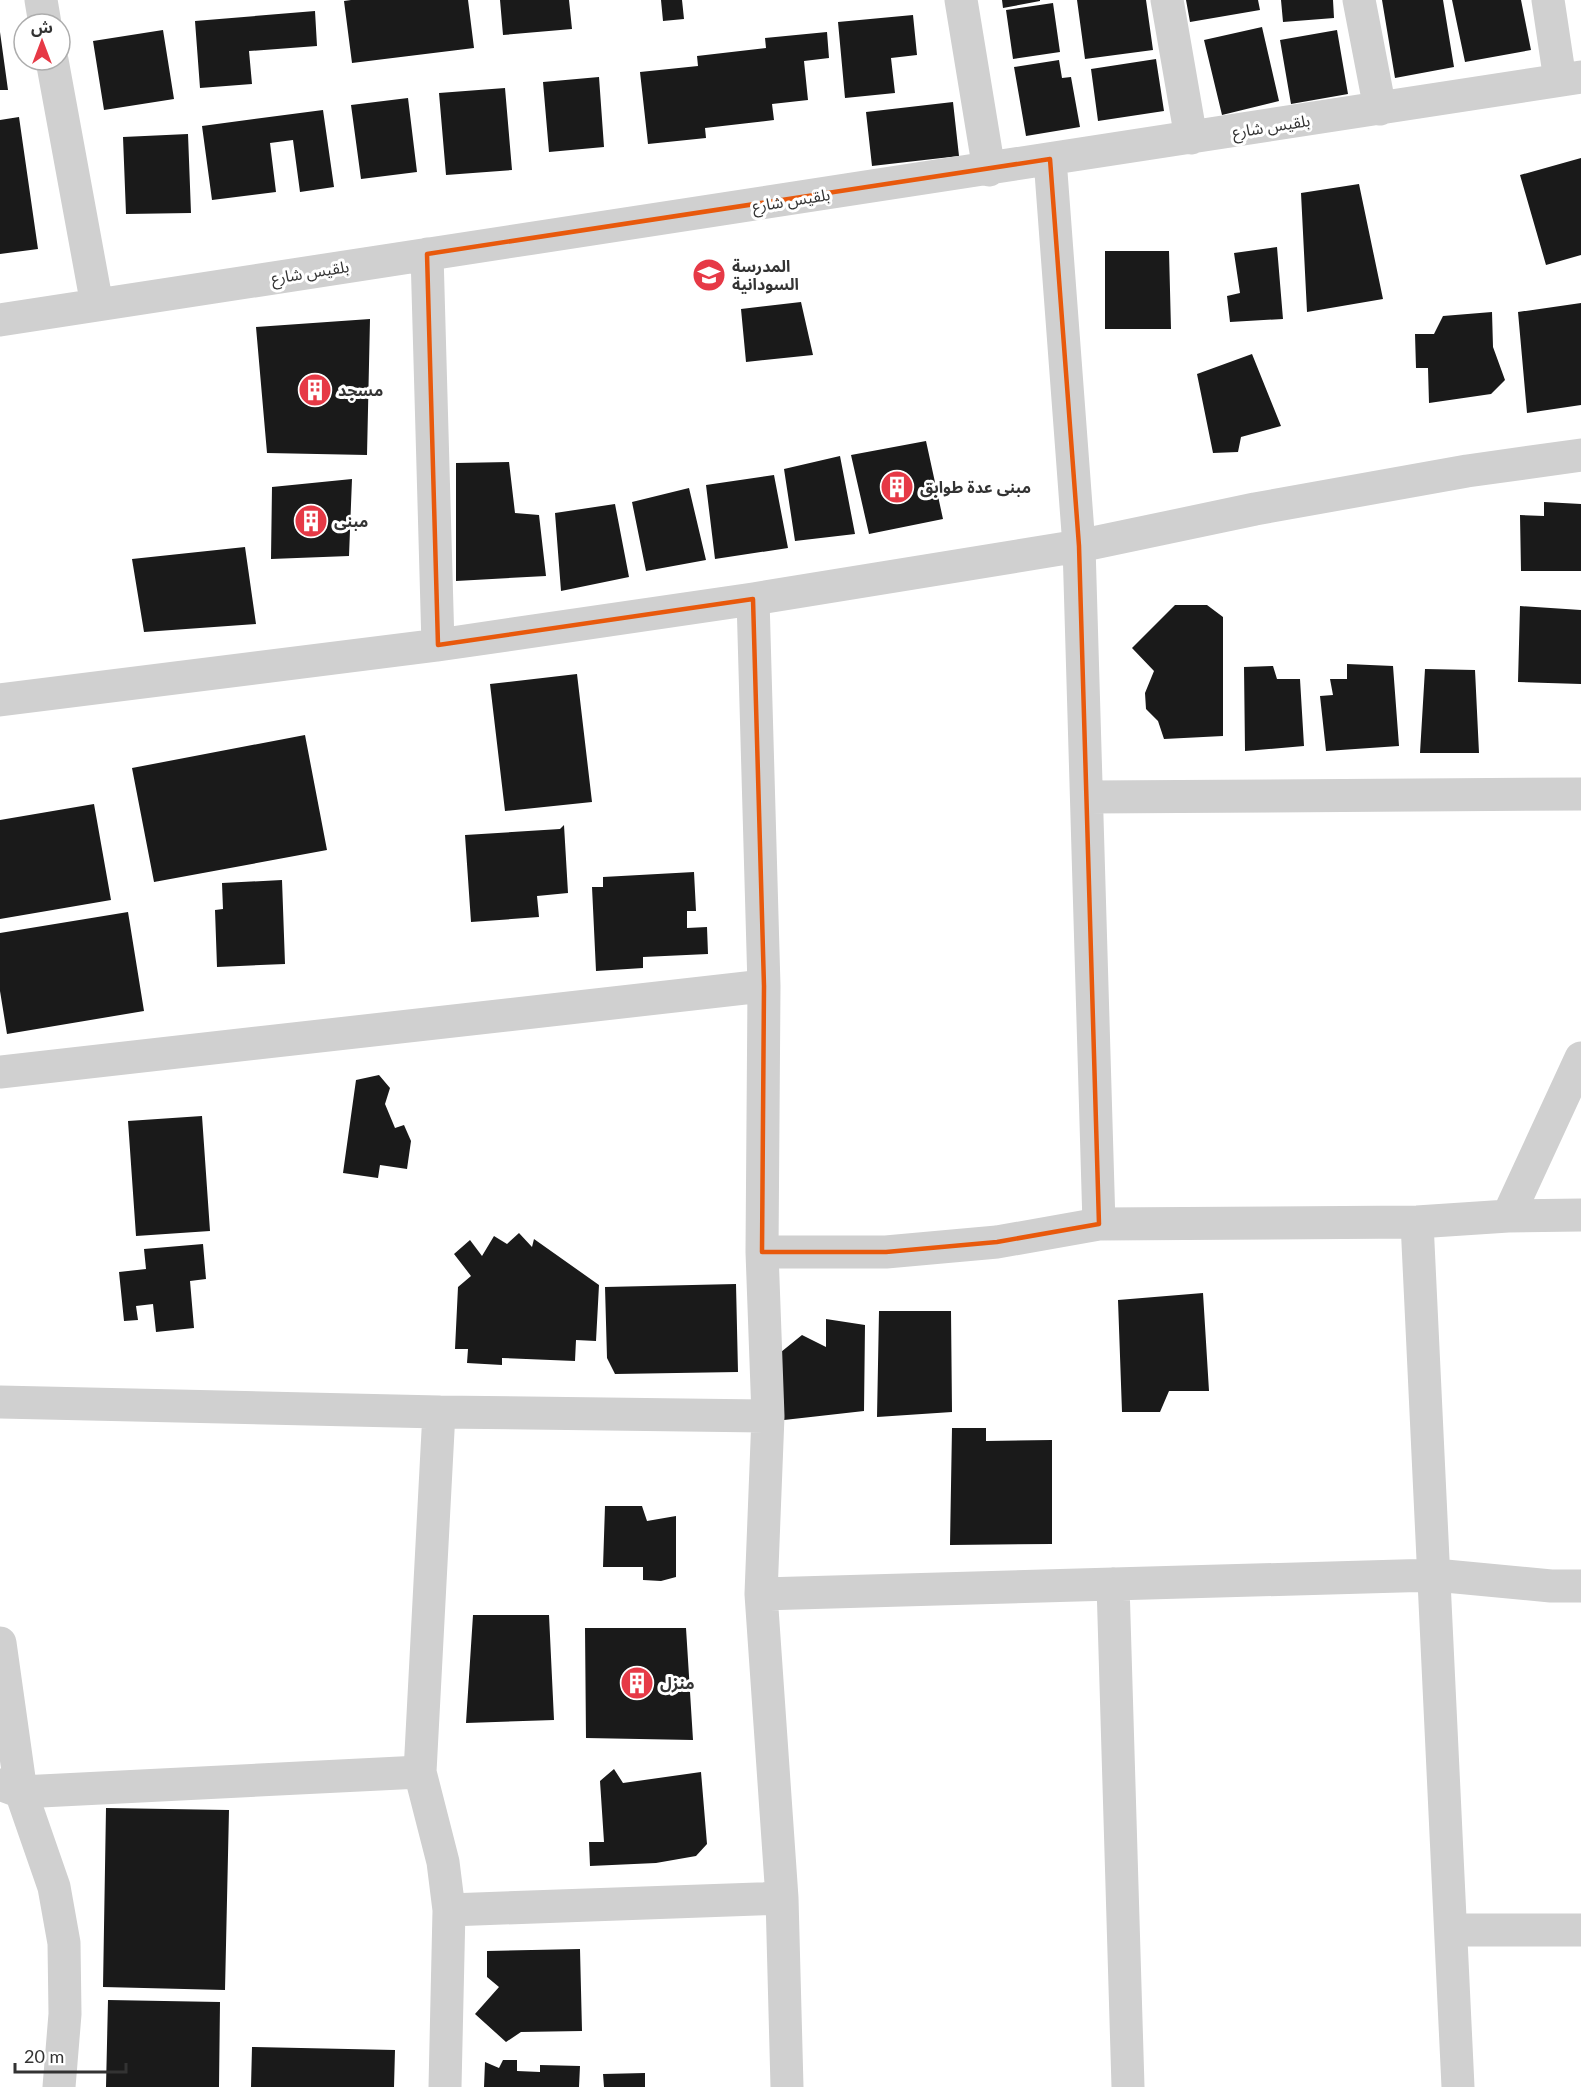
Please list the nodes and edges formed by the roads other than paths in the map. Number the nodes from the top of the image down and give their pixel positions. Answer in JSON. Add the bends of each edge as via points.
{"nodes":[{"id":1,"x":961,"y":0,"type":"edge"},
{"id":2,"x":1167,"y":0,"type":"edge"},
{"id":3,"x":1359,"y":0,"type":"edge"},
{"id":4,"x":1548,"y":0,"type":"edge"},
{"id":5,"x":54,"y":72,"type":"edge"},
{"id":6,"x":1570,"y":79,"type":"edge"},
{"id":7,"x":1380,"y":109,"type":"junction"},
{"id":8,"x":1191,"y":138,"type":"junction"},
{"id":9,"x":1050,"y":159,"type":"junction"},
{"id":10,"x":989,"y":170,"type":"junction"},
{"id":11,"x":427,"y":254,"type":"junction"},
{"id":12,"x":97,"y":305,"type":"junction"},
{"id":13,"x":0,"y":320,"type":"edge"},
{"id":14,"x":1581,"y":455,"type":"edge"},
{"id":15,"x":1079,"y":546,"type":"junction"},
{"id":16,"x":753,"y":599,"type":"junction"},
{"id":17,"x":438,"y":645,"type":"junction"},
{"id":18,"x":0,"y":700,"type":"edge"},
{"id":19,"x":1581,"y":794,"type":"edge"},
{"id":20,"x":1087,"y":797,"type":"junction"},
{"id":21,"x":764,"y":986,"type":"junction"},
{"id":22,"x":1581,"y":1058,"type":"edge"},
{"id":23,"x":0,"y":1072,"type":"edge"},
{"id":24,"x":1581,"y":1215,"type":"edge"},
{"id":25,"x":1508,"y":1216,"type":"junction"},
{"id":26,"x":1417,"y":1222,"type":"junction"},
{"id":27,"x":1100,"y":1224,"type":"junction"},
{"id":28,"x":762,"y":1252,"type":"junction"},
{"id":29,"x":0,"y":1402,"type":"edge"},
{"id":30,"x":439,"y":1412,"type":"junction"},
{"id":31,"x":768,"y":1416,"type":"junction"},
{"id":32,"x":1435,"y":1575,"type":"junction"},
{"id":33,"x":1113,"y":1584,"type":"junction"},
{"id":34,"x":1581,"y":1586,"type":"edge"},
{"id":35,"x":761,"y":1594,"type":"junction"},
{"id":36,"x":0,"y":1643,"type":"edge"},
{"id":37,"x":420,"y":1772,"type":"junction"},
{"id":38,"x":11,"y":1788,"type":"edge"},
{"id":39,"x":782,"y":1898,"type":"junction"},
{"id":40,"x":449,"y":1910,"type":"junction"},
{"id":41,"x":1451,"y":1930,"type":"junction"},
{"id":42,"x":1581,"y":1930,"type":"edge"},
{"id":43,"x":59,"y":2087,"type":"edge"},
{"id":44,"x":445,"y":2087,"type":"edge"},
{"id":45,"x":787,"y":2087,"type":"edge"},
{"id":46,"x":1128,"y":2087,"type":"edge"},
{"id":47,"x":1458,"y":2087,"type":"edge"}],
"edges":[{"from":1,"to":10,"type":"street"},
{"from":2,"to":8,"type":"street"},
{"from":3,"to":7,"type":"street"},
{"from":4,"to":6,"type":"street"},
{"from":5,"to":12,"type":"street"},
{"from":6,"to":7,"type":"street","name":"بلقيس شارع"},
{"from":7,"to":8,"type":"street","name":"بلقيس شارع"},
{"from":8,"to":9,"type":"street","name":"بلقيس شارع"},
{"from":9,"to":10,"type":"street","name":"بلقيس شارع"},
{"from":9,"to":15,"type":"street"},
{"from":10,"to":11,"type":"street","name":"بلقيس شارع"},
{"from":11,"to":12,"type":"street","name":"بلقيس شارع"},
{"from":11,"to":17,"type":"street"},
{"from":12,"to":13,"type":"street","name":"بلقيس شارع"},
{"from":14,"to":15,"type":"street","via":[[1255,509]]},
{"from":15,"to":16,"type":"street"},
{"from":15,"to":20,"type":"street"},
{"from":16,"to":17,"type":"street"},
{"from":16,"to":21,"type":"street"},
{"from":17,"to":18,"type":"street"},
{"from":19,"to":20,"type":"street"},
{"from":20,"to":27,"type":"street"},
{"from":21,"to":23,"type":"street"},
{"from":21,"to":28,"type":"street"},
{"from":22,"to":25,"type":"street"},
{"from":24,"to":25,"type":"street"},
{"from":25,"to":26,"type":"street"},
{"from":26,"to":27,"type":"street"},
{"from":26,"to":32,"type":"street"},
{"from":27,"to":28,"type":"street","via":[[997,1242],[886,1252]]},
{"from":28,"to":31,"type":"street"},
{"from":29,"to":30,"type":"street"},
{"from":30,"to":31,"type":"street"},
{"from":30,"to":37,"type":"street"},
{"from":31,"to":35,"type":"street"},
{"from":32,"to":33,"type":"street"},
{"from":32,"to":34,"type":"street"},
{"from":32,"to":41,"type":"street"},
{"from":33,"to":35,"type":"street"},
{"from":33,"to":46,"type":"street"},
{"from":35,"to":39,"type":"street"},
{"from":36,"to":38,"type":"street"},
{"from":37,"to":38,"type":"street"},
{"from":37,"to":40,"type":"street","via":[[443,1862]]},
{"from":38,"to":43,"type":"street","via":[[54,1887],[64,1943],[65,2014]]},
{"from":39,"to":40,"type":"street"},
{"from":39,"to":45,"type":"street"},
{"from":40,"to":44,"type":"street"},
{"from":41,"to":42,"type":"street"},
{"from":41,"to":47,"type":"street"}]}
